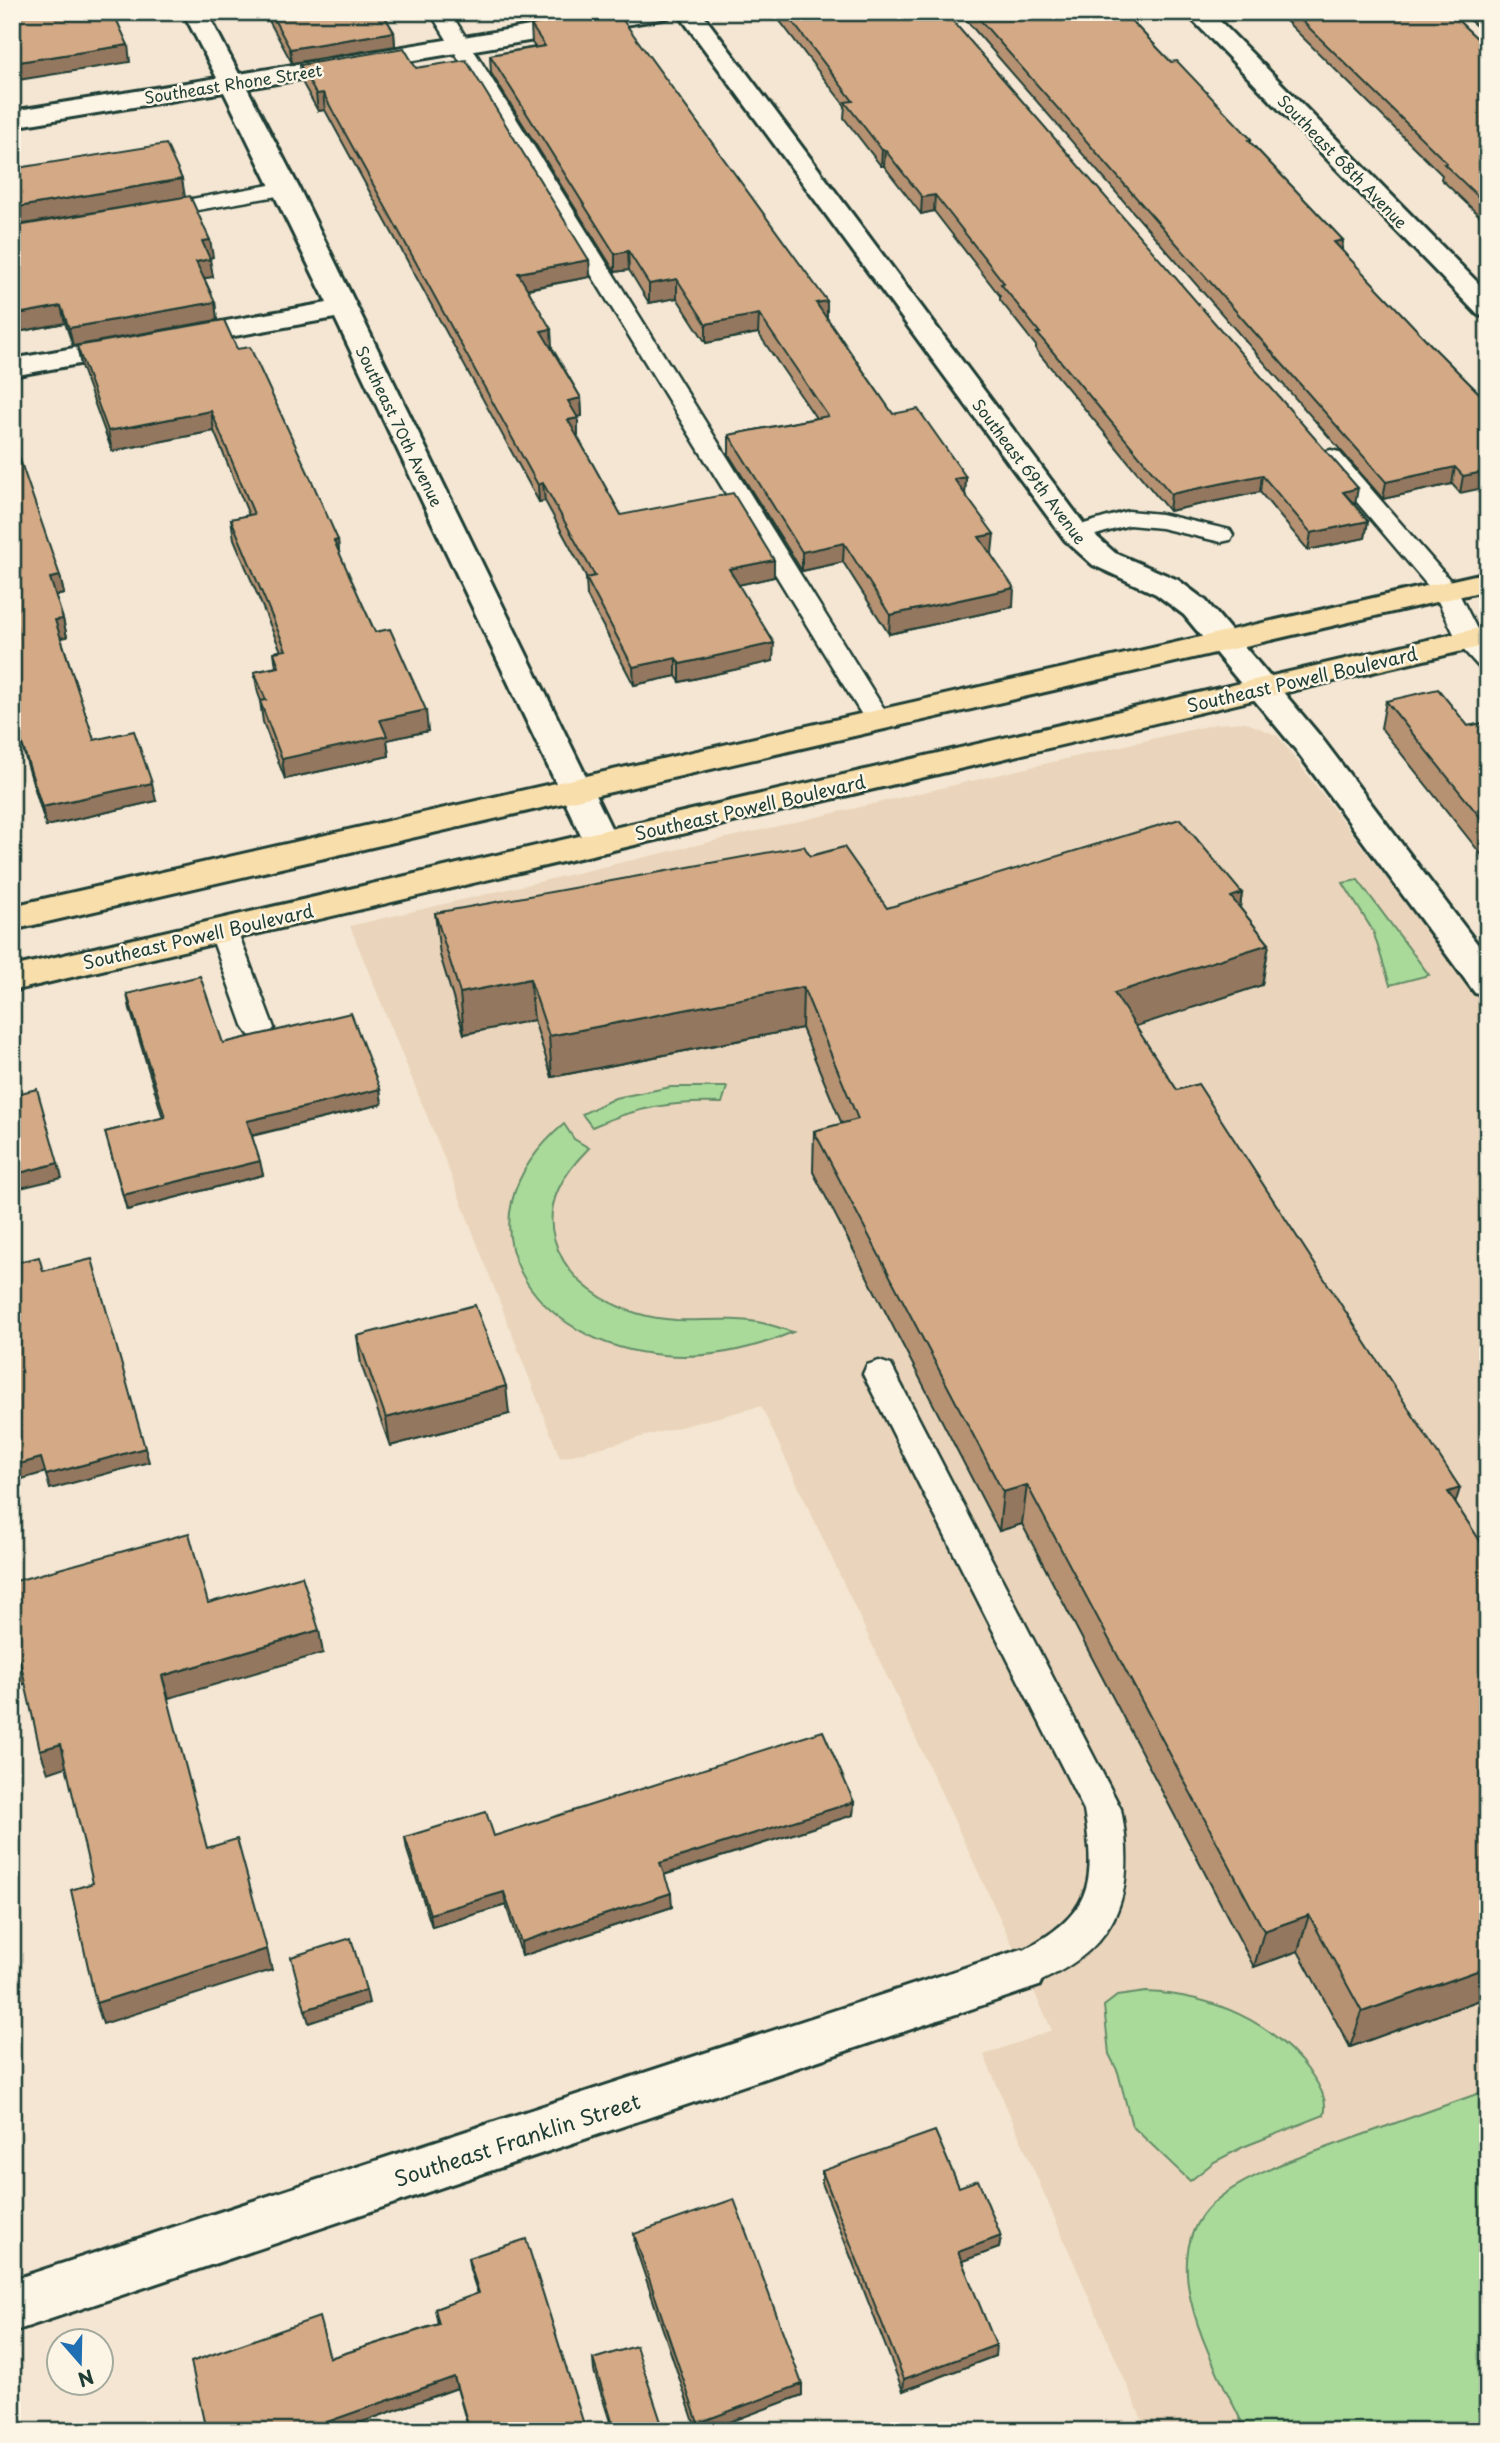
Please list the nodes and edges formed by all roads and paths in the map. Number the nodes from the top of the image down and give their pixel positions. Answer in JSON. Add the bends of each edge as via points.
{"nodes":[{"id":1,"x":195,"y":12,"type":"edge"},
{"id":2,"x":440,"y":12,"type":"edge"},
{"id":3,"x":661,"y":12,"type":"edge"},
{"id":4,"x":689,"y":12,"type":"edge"},
{"id":5,"x":1197,"y":12,"type":"edge"},
{"id":6,"x":460,"y":46,"type":"junction"},
{"id":7,"x":231,"y":83,"type":"junction"},
{"id":8,"x":12,"y":119,"type":"edge"},
{"id":9,"x":286,"y":188,"type":"junction"},
{"id":10,"x":135,"y":215,"type":"edge"},
{"id":11,"x":342,"y":307,"type":"junction"},
{"id":12,"x":1488,"y":309,"type":"edge"},
{"id":13,"x":12,"y":368,"type":"edge"},
{"id":14,"x":1319,"y":443,"type":"edge"},
{"id":15,"x":1076,"y":534,"type":"junction"},
{"id":16,"x":1221,"y":535,"type":"dead end"},
{"id":17,"x":1488,"y":581,"type":"edge"},
{"id":18,"x":1446,"y":591,"type":"junction"},
{"id":19,"x":1225,"y":641,"type":"junction"},
{"id":20,"x":1481,"y":646,"type":"edge"},
{"id":21,"x":1263,"y":688,"type":"junction"},
{"id":22,"x":878,"y":720,"type":"junction"},
{"id":23,"x":575,"y":789,"type":"junction"},
{"id":24,"x":601,"y":842,"type":"junction"},
{"id":25,"x":12,"y":918,"type":"edge"},
{"id":26,"x":223,"y":930,"type":"junction"},
{"id":27,"x":12,"y":979,"type":"edge"},
{"id":28,"x":1488,"y":984,"type":"edge"},
{"id":29,"x":259,"y":1028,"type":"dead end"},
{"id":30,"x":879,"y":1374,"type":"dead end"},
{"id":31,"x":1022,"y":1971,"type":"joint"},
{"id":32,"x":12,"y":2306,"type":"edge"}],
"edges":[{"from":1,"to":7,"type":"street","name":"Southeast 70th Avenue"},
{"from":2,"to":6,"type":"lane"},
{"from":3,"to":6,"type":"street","name":"Southeast Rhone Street"},
{"from":4,"to":15,"type":"street","name":"Southeast 69th Avenue"},
{"from":5,"to":12,"type":"street","name":"Southeast 68th Avenue"},
{"from":6,"to":7,"type":"street","name":"Southeast Rhone Street"},
{"from":6,"to":22,"type":"lane"},
{"from":7,"to":8,"type":"street","name":"Southeast Rhone Street"},
{"from":7,"to":9,"type":"street","name":"Southeast 70th Avenue"},
{"from":9,"to":10,"type":"lane"},
{"from":9,"to":11,"type":"street","name":"Southeast 70th Avenue"},
{"from":11,"to":13,"type":"street"},
{"from":11,"to":23,"type":"street","name":"Southeast 70th Avenue"},
{"from":14,"to":18,"type":"lane"},
{"from":15,"to":16,"type":"lane","via":[[1128,518]]},
{"from":15,"to":19,"type":"street","name":"Southeast 69th Avenue","via":[[1104,559],[1188,600]]},
{"from":17,"to":18,"type":"main road"},
{"from":18,"to":19,"type":"main road"},
{"from":18,"to":20,"type":"lane"},
{"from":19,"to":21,"type":"street","name":"Southeast 69th Avenue"},
{"from":19,"to":22,"type":"main road"},
{"from":20,"to":21,"type":"main road","name":"Southeast Powell Boulevard"},
{"from":21,"to":24,"type":"main road","name":"Southeast Powell Boulevard"},
{"from":21,"to":28,"type":"street","name":"Southeast 69th Avenue"},
{"from":22,"to":23,"type":"main road"},
{"from":23,"to":24,"type":"street","name":"Southeast 70th Avenue"},
{"from":23,"to":25,"type":"main road"},
{"from":24,"to":26,"type":"main road","name":"Southeast Powell Boulevard"},
{"from":26,"to":27,"type":"main road","name":"Southeast Powell Boulevard"},
{"from":26,"to":29,"type":"lane"},
{"from":30,"to":31,"type":"lane","via":[[1102,1809],[1111,1849],[1104,1899],[1091,1924],[1061,1951]]},
{"from":31,"to":32,"type":"street","name":"Southeast Franklin Street"}]}
